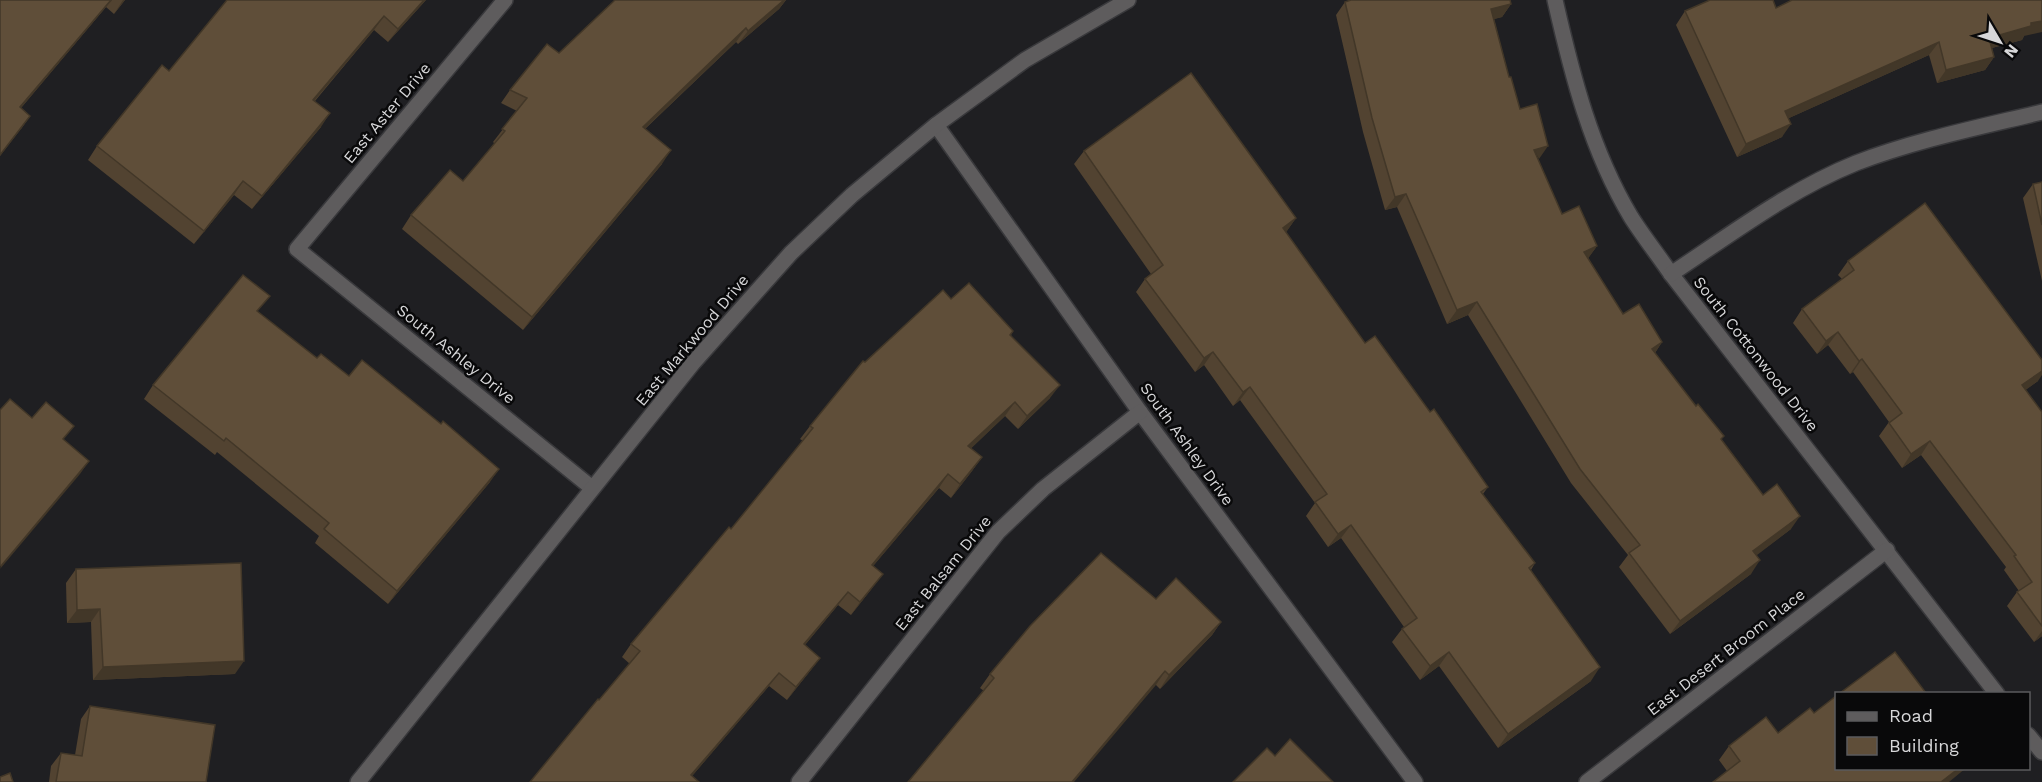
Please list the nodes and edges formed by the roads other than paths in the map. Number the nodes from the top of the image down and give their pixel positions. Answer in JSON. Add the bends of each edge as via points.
{"nodes":[{"id":1,"x":504,"y":0,"type":"edge"},
{"id":2,"x":1128,"y":0,"type":"edge"},
{"id":3,"x":1555,"y":0,"type":"edge"},
{"id":4,"x":2042,"y":112,"type":"edge"},
{"id":5,"x":936,"y":125,"type":"junction"},
{"id":6,"x":297,"y":249,"type":"joint"},
{"id":7,"x":1671,"y":274,"type":"junction"},
{"id":8,"x":1140,"y":411,"type":"junction"},
{"id":9,"x":592,"y":488,"type":"junction"},
{"id":10,"x":1887,"y":550,"type":"junction"},
{"id":11,"x":1996,"y":692,"type":"edge"},
{"id":12,"x":2030,"y":737,"type":"edge"},
{"id":13,"x":2042,"y":752,"type":"edge"},
{"id":14,"x":358,"y":782,"type":"edge"},
{"id":15,"x":799,"y":782,"type":"edge"},
{"id":16,"x":1415,"y":782,"type":"edge"},
{"id":17,"x":1587,"y":782,"type":"edge"}],
"edges":[{"from":1,"to":6,"type":"street","name":"East Aster Drive"},
{"from":2,"to":5,"type":"street","name":"East Markwood Drive","via":[[1024,60]]},
{"from":3,"to":7,"type":"street","name":"South Cottonwood Drive","via":[[1570,70],[1596,148],[1631,217]]},
{"from":4,"to":7,"type":"street","via":[[1947,135],[1855,164],[1769,208]]},
{"from":5,"to":8,"type":"street","name":"South Ashley Drive"},
{"from":5,"to":9,"type":"street","name":"East Markwood Drive","via":[[852,195],[775,270],[693,363]]},
{"from":6,"to":9,"type":"street","name":"South Ashley Drive"},
{"from":7,"to":10,"type":"street","name":"South Cottonwood Drive"},
{"from":8,"to":15,"type":"street","name":"East Balsam Drive","via":[[1043,489],[998,532]]},
{"from":8,"to":16,"type":"street","name":"South Ashley Drive"},
{"from":9,"to":14,"type":"street","name":"East Markwood Drive"},
{"from":10,"to":11,"type":"street","name":"South Cottonwood Drive"},
{"from":10,"to":17,"type":"street","name":"East Desert Broom Place"},
{"from":12,"to":13,"type":"street"}]}
